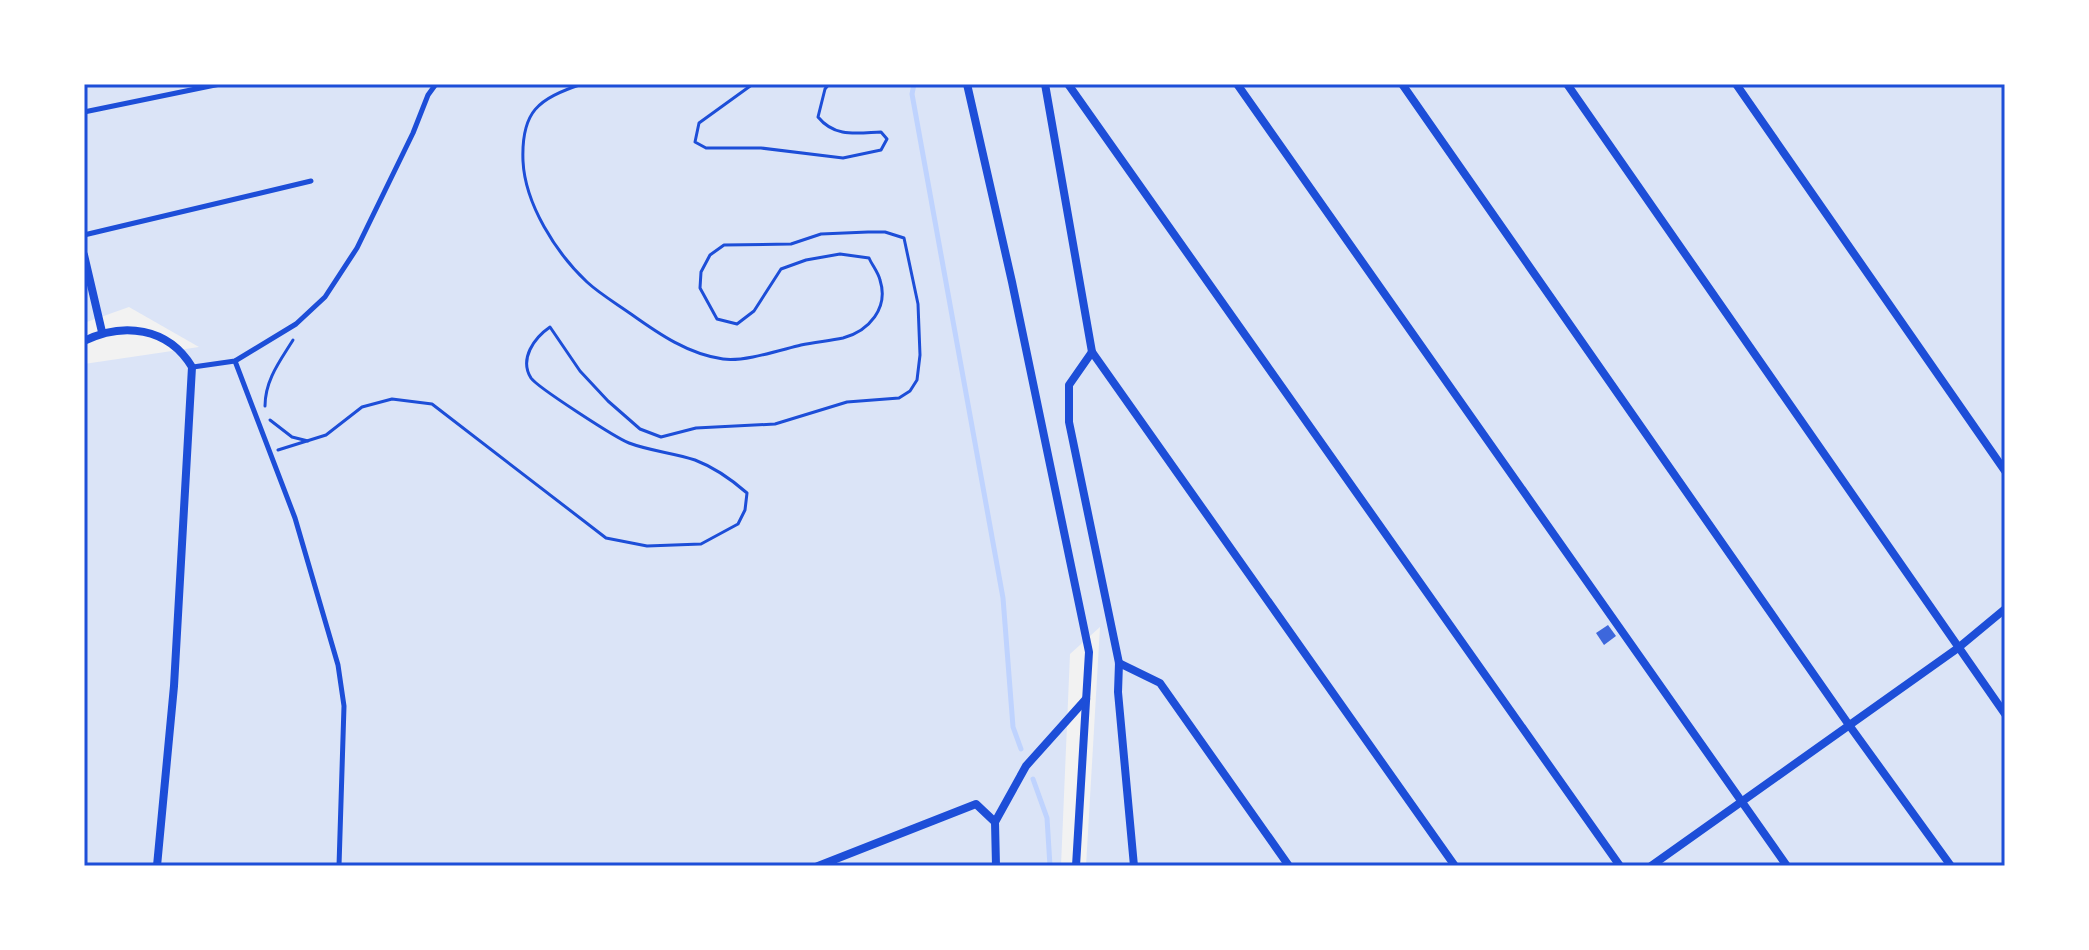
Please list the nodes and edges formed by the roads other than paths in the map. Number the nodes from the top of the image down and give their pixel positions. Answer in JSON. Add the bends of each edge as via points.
{"nodes":[{"id":1,"x":220,"y":84,"type":"edge"},
{"id":2,"x":436,"y":84,"type":"edge"},
{"id":3,"x":967,"y":84,"type":"edge"},
{"id":4,"x":1045,"y":84,"type":"edge"},
{"id":5,"x":1068,"y":84,"type":"edge"},
{"id":6,"x":1237,"y":84,"type":"edge"},
{"id":7,"x":1402,"y":84,"type":"edge"},
{"id":8,"x":1567,"y":84,"type":"edge"},
{"id":9,"x":1736,"y":84,"type":"edge"},
{"id":10,"x":84,"y":112,"type":"edge"},
{"id":11,"x":311,"y":181,"type":"dead end"},
{"id":12,"x":84,"y":235,"type":"edge"},
{"id":13,"x":84,"y":255,"type":"edge"},
{"id":14,"x":102,"y":332,"type":"junction"},
{"id":15,"x":84,"y":341,"type":"edge"},
{"id":16,"x":1092,"y":352,"type":"junction"},
{"id":17,"x":235,"y":361,"type":"junction"},
{"id":18,"x":192,"y":367,"type":"junction"},
{"id":19,"x":2005,"y":471,"type":"edge"},
{"id":20,"x":2005,"y":609,"type":"edge"},
{"id":21,"x":1958,"y":648,"type":"junction"},
{"id":22,"x":1119,"y":663,"type":"junction"},
{"id":23,"x":1086,"y":699,"type":"junction"},
{"id":24,"x":2005,"y":714,"type":"edge"},
{"id":25,"x":1849,"y":725,"type":"junction"},
{"id":26,"x":1741,"y":802,"type":"junction"},
{"id":27,"x":995,"y":822,"type":"junction"},
{"id":28,"x":157,"y":866,"type":"edge"},
{"id":29,"x":339,"y":866,"type":"edge"},
{"id":30,"x":818,"y":866,"type":"edge"},
{"id":31,"x":996,"y":866,"type":"edge"},
{"id":32,"x":1076,"y":866,"type":"edge"},
{"id":33,"x":1134,"y":866,"type":"edge"},
{"id":34,"x":1289,"y":866,"type":"edge"},
{"id":35,"x":1455,"y":866,"type":"edge"},
{"id":36,"x":1620,"y":866,"type":"edge"},
{"id":37,"x":1651,"y":866,"type":"edge"},
{"id":38,"x":1787,"y":866,"type":"edge"},
{"id":39,"x":1951,"y":866,"type":"edge"}],
"edges":[{"from":1,"to":10,"type":"lane"},
{"from":2,"to":17,"type":"lane","via":[[357,248],[325,297],[307,316]]},
{"from":3,"to":23,"type":"street","via":[[1089,652]]},
{"from":4,"to":16,"type":"street"},
{"from":5,"to":36,"type":"street"},
{"from":6,"to":26,"type":"street"},
{"from":7,"to":25,"type":"street"},
{"from":8,"to":21,"type":"street"},
{"from":9,"to":19,"type":"street"},
{"from":11,"to":12,"type":"lane"},
{"from":13,"to":14,"type":"street"},
{"from":14,"to":15,"type":"street"},
{"from":14,"to":18,"type":"street","via":[[145,329],[185,356]]},
{"from":16,"to":22,"type":"street","via":[[1069,385],[1069,422]]},
{"from":16,"to":35,"type":"street"},
{"from":17,"to":18,"type":"lane"},
{"from":17,"to":29,"type":"lane","via":[[295,518],[338,665],[344,706]]},
{"from":18,"to":28,"type":"street","via":[[174,686]]},
{"from":20,"to":21,"type":"street"},
{"from":21,"to":24,"type":"street"},
{"from":21,"to":25,"type":"street"},
{"from":22,"to":33,"type":"street"},
{"from":22,"to":34,"type":"street","via":[[1160,683]]},
{"from":23,"to":27,"type":"street","via":[[1026,766]]},
{"from":23,"to":32,"type":"street"},
{"from":25,"to":26,"type":"street"},
{"from":25,"to":39,"type":"street"},
{"from":26,"to":37,"type":"street"},
{"from":26,"to":38,"type":"street"},
{"from":27,"to":30,"type":"street","via":[[976,804]]},
{"from":27,"to":31,"type":"street"}]}
